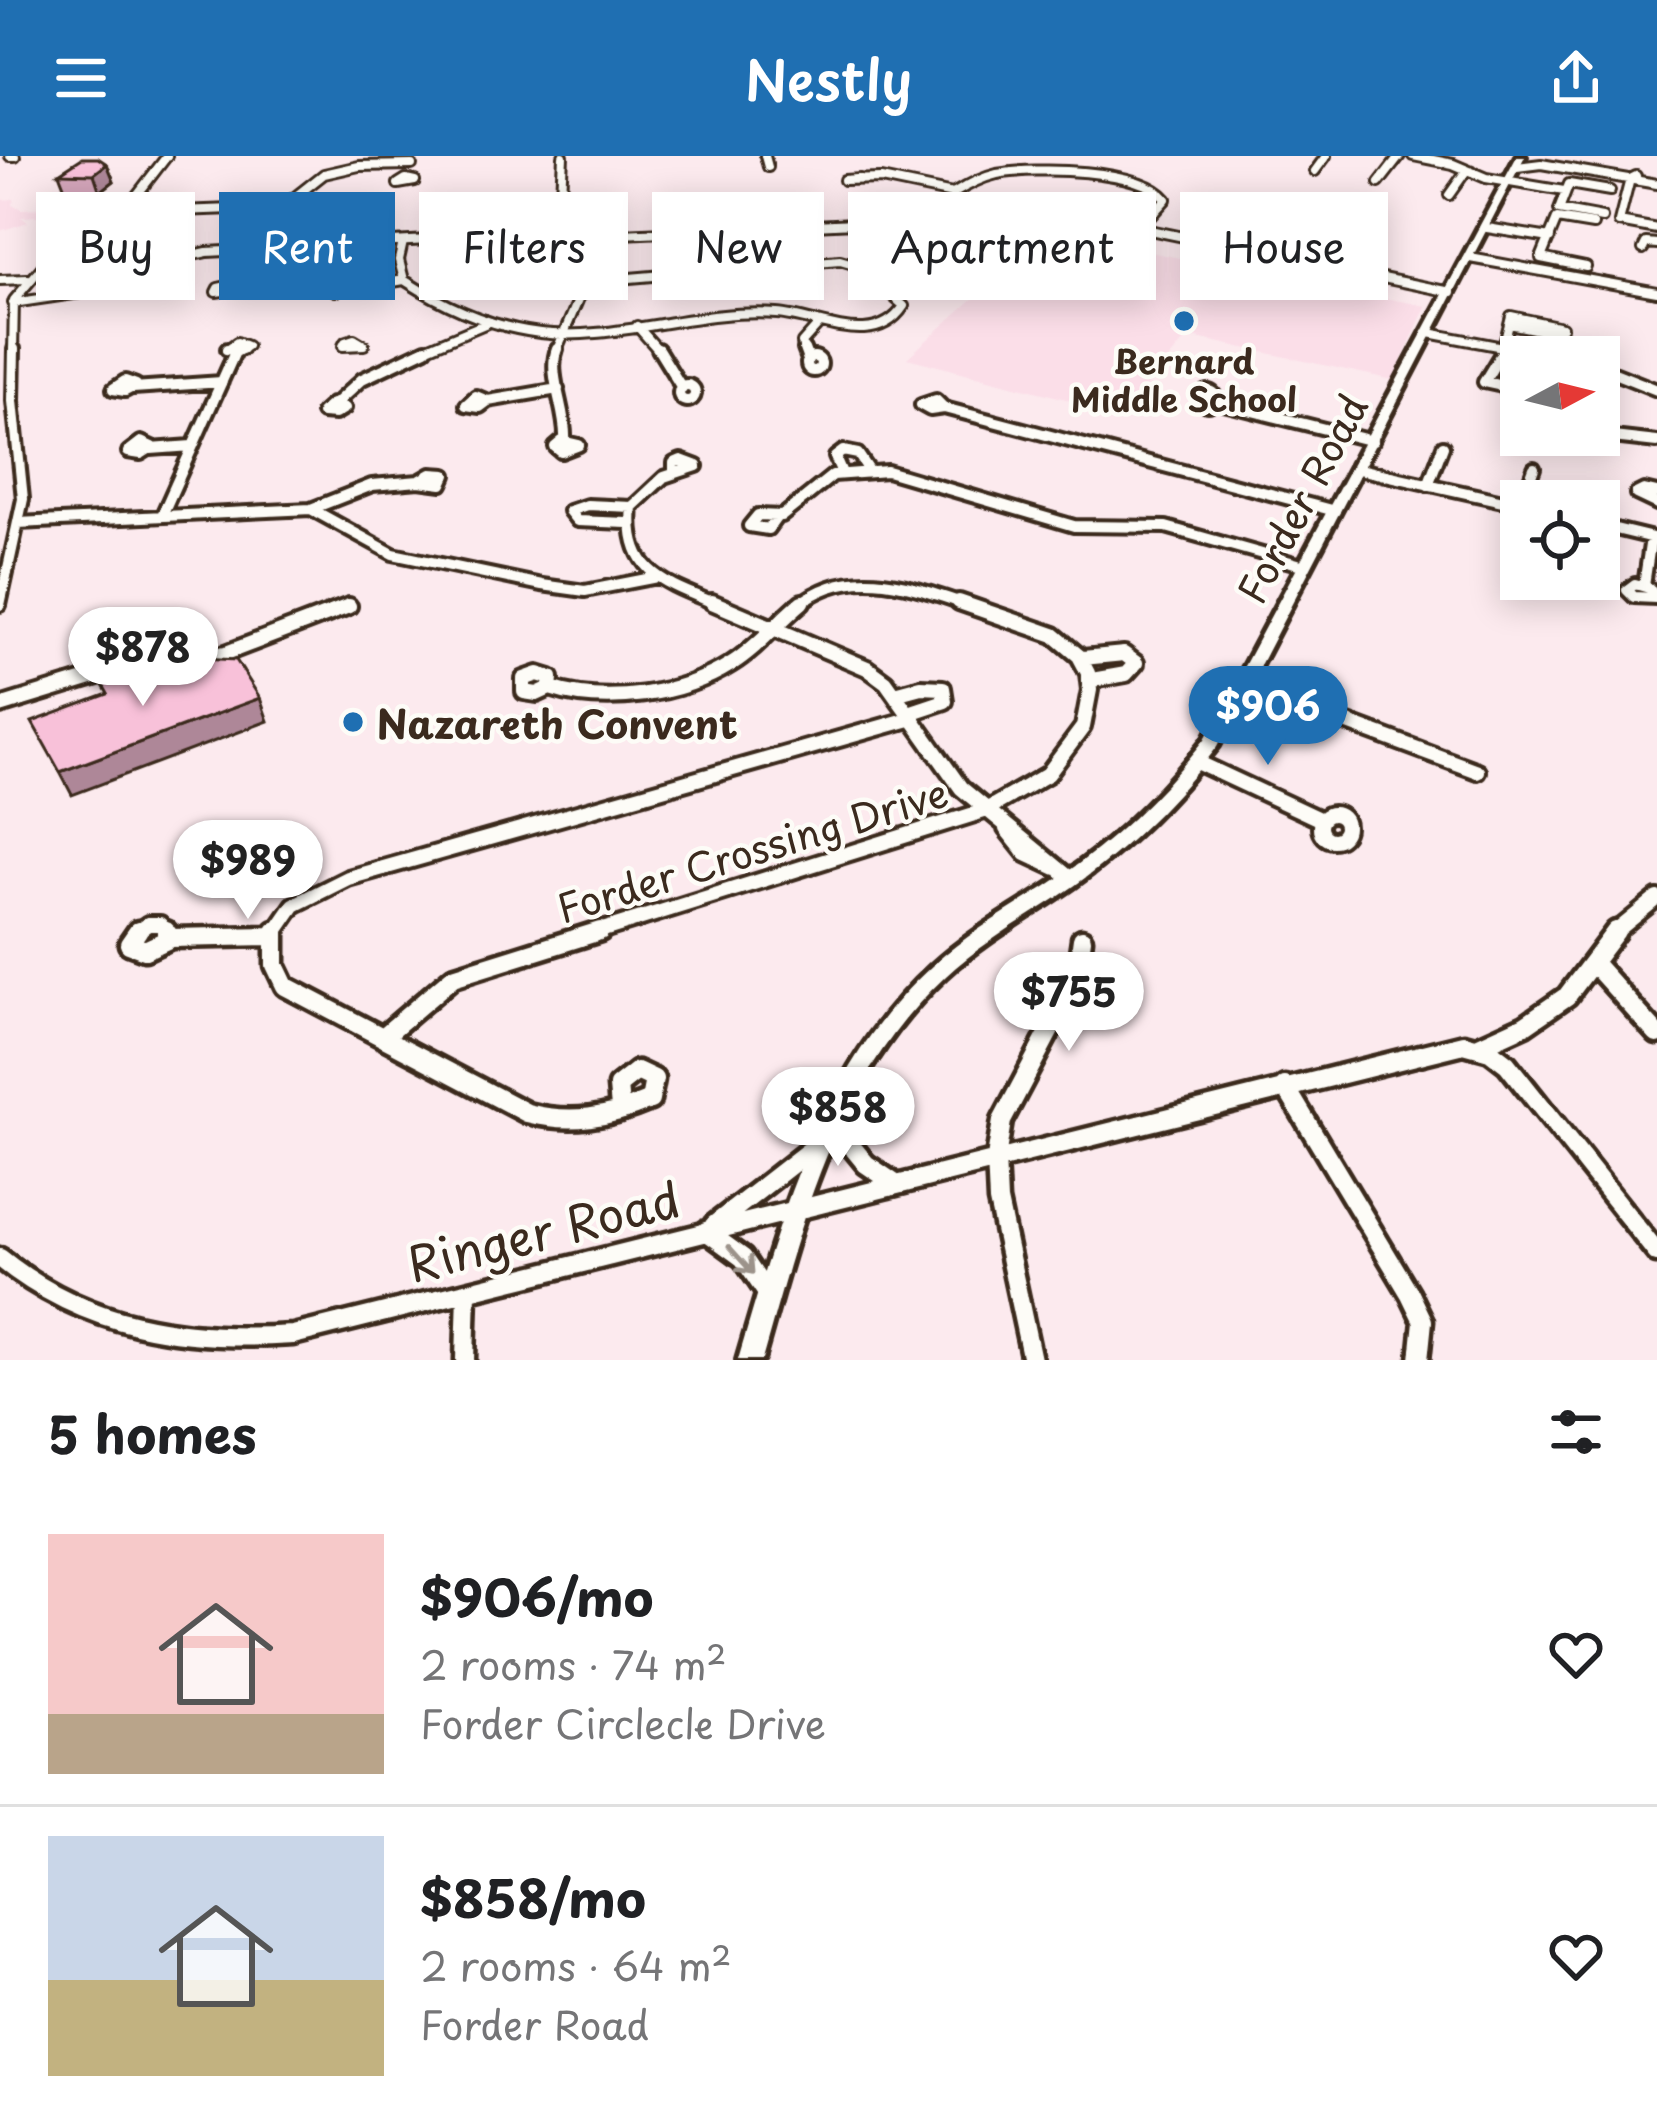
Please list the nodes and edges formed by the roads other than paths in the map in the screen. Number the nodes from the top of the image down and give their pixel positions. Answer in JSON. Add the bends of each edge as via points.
{"nodes":[{"id":1,"x":167,"y":156,"type":"edge"},
{"id":2,"x":562,"y":156,"type":"edge"},
{"id":3,"x":765,"y":156,"type":"edge"},
{"id":4,"x":1326,"y":156,"type":"edge"},
{"id":5,"x":1400,"y":156,"type":"edge"},
{"id":6,"x":1413,"y":156,"type":"edge"},
{"id":7,"x":1545,"y":156,"type":"edge"},
{"id":8,"x":414,"y":160,"type":"edge"},
{"id":9,"x":767,"y":167,"type":"dead end"},
{"id":10,"x":1516,"y":168,"type":"edge"},
{"id":11,"x":1315,"y":171,"type":"dead end"},
{"id":12,"x":1466,"y":171,"type":"junction"},
{"id":13,"x":1632,"y":175,"type":"junction"},
{"id":14,"x":1657,"y":175,"type":"edge"},
{"id":15,"x":408,"y":179,"type":"dead end"},
{"id":16,"x":860,"y":179,"type":"dead end"},
{"id":17,"x":1379,"y":183,"type":"dead end"},
{"id":18,"x":1657,"y":184,"type":"edge"},
{"id":19,"x":1564,"y":191,"type":"junction"},
{"id":20,"x":1610,"y":191,"type":"dead end"},
{"id":21,"x":139,"y":192,"type":"edge"},
{"id":22,"x":561,"y":192,"type":"edge"},
{"id":23,"x":941,"y":192,"type":"edge"},
{"id":24,"x":956,"y":192,"type":"edge"},
{"id":25,"x":1449,"y":195,"type":"dead end"},
{"id":26,"x":195,"y":210,"type":"edge"},
{"id":27,"x":1156,"y":210,"type":"edge"},
{"id":28,"x":1603,"y":218,"type":"dead end"},
{"id":29,"x":848,"y":223,"type":"edge"},
{"id":30,"x":1593,"y":225,"type":"dead end"},
{"id":31,"x":1487,"y":228,"type":"junction"},
{"id":32,"x":1657,"y":229,"type":"edge"},
{"id":33,"x":1156,"y":231,"type":"edge"},
{"id":34,"x":628,"y":234,"type":"edge"},
{"id":35,"x":1550,"y":238,"type":"junction"},
{"id":36,"x":419,"y":241,"type":"edge"},
{"id":37,"x":395,"y":242,"type":"edge"},
{"id":38,"x":404,"y":242,"type":"junction"},
{"id":39,"x":1657,"y":244,"type":"edge"},
{"id":40,"x":1643,"y":250,"type":"dead end"},
{"id":41,"x":1470,"y":258,"type":"junction"},
{"id":42,"x":848,"y":263,"type":"edge"},
{"id":43,"x":1586,"y":267,"type":"dead end"},
{"id":44,"x":36,"y":273,"type":"edge"},
{"id":45,"x":28,"y":279,"type":"junction"},
{"id":46,"x":628,"y":279,"type":"edge"},
{"id":47,"x":0,"y":280,"type":"edge"},
{"id":48,"x":404,"y":280,"type":"junction"},
{"id":49,"x":395,"y":282,"type":"edge"},
{"id":50,"x":1451,"y":292,"type":"junction"},
{"id":51,"x":1657,"y":292,"type":"edge"},
{"id":52,"x":36,"y":299,"type":"edge"},
{"id":53,"x":577,"y":300,"type":"edge"},
{"id":54,"x":899,"y":300,"type":"edge"},
{"id":55,"x":13,"y":302,"type":"junction"},
{"id":56,"x":488,"y":322,"type":"junction"},
{"id":57,"x":819,"y":324,"type":"junction"},
{"id":58,"x":1509,"y":324,"type":"junction"},
{"id":59,"x":637,"y":326,"type":"junction"},
{"id":60,"x":1429,"y":332,"type":"junction"},
{"id":61,"x":6,"y":334,"type":"edge"},
{"id":62,"x":564,"y":335,"type":"junction"},
{"id":63,"x":1507,"y":336,"type":"edge"},
{"id":64,"x":1500,"y":347,"type":"edge"},
{"id":65,"x":358,"y":348,"type":"dead end"},
{"id":66,"x":235,"y":352,"type":"dead end"},
{"id":67,"x":1500,"y":356,"type":"edge"},
{"id":68,"x":808,"y":360,"type":"dead end"},
{"id":69,"x":383,"y":367,"type":"junction"},
{"id":70,"x":1620,"y":377,"type":"edge"},
{"id":71,"x":222,"y":382,"type":"junction"},
{"id":72,"x":1500,"y":385,"type":"edge"},
{"id":73,"x":133,"y":388,"type":"dead end"},
{"id":74,"x":558,"y":388,"type":"junction"},
{"id":75,"x":682,"y":388,"type":"dead end"},
{"id":76,"x":1657,"y":390,"type":"edge"},
{"id":77,"x":6,"y":391,"type":"edge"},
{"id":78,"x":488,"y":400,"type":"dead end"},
{"id":79,"x":1216,"y":402,"type":"dead end"},
{"id":80,"x":336,"y":403,"type":"dead end"},
{"id":81,"x":944,"y":407,"type":"dead end"},
{"id":82,"x":565,"y":440,"type":"dead end"},
{"id":83,"x":1620,"y":440,"type":"edge"},
{"id":84,"x":1373,"y":441,"type":"junction"},
{"id":85,"x":1657,"y":442,"type":"edge"},
{"id":86,"x":192,"y":446,"type":"junction"},
{"id":87,"x":1443,"y":446,"type":"dead end"},
{"id":88,"x":151,"y":448,"type":"dead end"},
{"id":89,"x":1534,"y":468,"type":"dead end"},
{"id":90,"x":868,"y":469,"type":"junction"},
{"id":91,"x":1359,"y":469,"type":"junction"},
{"id":92,"x":674,"y":471,"type":"dead end"},
{"id":93,"x":842,"y":473,"type":"junction"},
{"id":94,"x":1530,"y":480,"type":"edge"},
{"id":95,"x":418,"y":481,"type":"dead end"},
{"id":96,"x":1428,"y":485,"type":"junction"},
{"id":97,"x":1657,"y":493,"type":"edge"},
{"id":98,"x":1500,"y":500,"type":"edge"},
{"id":99,"x":1657,"y":503,"type":"edge"},
{"id":100,"x":632,"y":507,"type":"junction"},
{"id":101,"x":311,"y":509,"type":"junction"},
{"id":102,"x":1335,"y":511,"type":"junction"},
{"id":103,"x":163,"y":513,"type":"junction"},
{"id":104,"x":776,"y":518,"type":"dead end"},
{"id":105,"x":18,"y":523,"type":"junction"},
{"id":106,"x":627,"y":524,"type":"junction"},
{"id":107,"x":1620,"y":530,"type":"edge"},
{"id":108,"x":1654,"y":538,"type":"edge"},
{"id":109,"x":1305,"y":566,"type":"junction"},
{"id":110,"x":657,"y":577,"type":"junction"},
{"id":111,"x":1644,"y":586,"type":"dead end"},
{"id":112,"x":2,"y":592,"type":"edge"},
{"id":113,"x":349,"y":606,"type":"dead end"},
{"id":114,"x":775,"y":626,"type":"junction"},
{"id":115,"x":1083,"y":658,"type":"junction"},
{"id":116,"x":1092,"y":680,"type":"junction"},
{"id":117,"x":1240,"y":683,"type":"junction"},
{"id":118,"x":550,"y":688,"type":"dead end"},
{"id":119,"x":895,"y":694,"type":"junction"},
{"id":120,"x":0,"y":706,"type":"edge"},
{"id":121,"x":911,"y":716,"type":"junction"},
{"id":122,"x":1197,"y":762,"type":"junction"},
{"id":123,"x":1477,"y":771,"type":"dead end"},
{"id":124,"x":984,"y":811,"type":"junction"},
{"id":125,"x":1319,"y":819,"type":"dead end"},
{"id":126,"x":1071,"y":879,"type":"junction"},
{"id":127,"x":1657,"y":898,"type":"edge"},
{"id":128,"x":270,"y":937,"type":"junction"},
{"id":129,"x":171,"y":938,"type":"dead end"},
{"id":130,"x":1082,"y":939,"type":"dead end"},
{"id":131,"x":1594,"y":964,"type":"junction"},
{"id":132,"x":1657,"y":1034,"type":"edge"},
{"id":133,"x":384,"y":1036,"type":"junction"},
{"id":134,"x":1478,"y":1046,"type":"junction"},
{"id":135,"x":1285,"y":1086,"type":"junction"},
{"id":136,"x":620,"y":1108,"type":"dead end"},
{"id":137,"x":830,"y":1120,"type":"junction"},
{"id":138,"x":818,"y":1143,"type":"junction"},
{"id":139,"x":995,"y":1158,"type":"junction"},
{"id":140,"x":894,"y":1183,"type":"junction"},
{"id":141,"x":796,"y":1208,"type":"junction"},
{"id":142,"x":706,"y":1231,"type":"junction"},
{"id":143,"x":1657,"y":1253,"type":"edge"},
{"id":144,"x":0,"y":1258,"type":"edge"},
{"id":145,"x":466,"y":1292,"type":"junction"},
{"id":146,"x":769,"y":1297,"type":"junction"},
{"id":147,"x":465,"y":1360,"type":"edge"},
{"id":148,"x":750,"y":1360,"type":"edge"},
{"id":149,"x":1032,"y":1360,"type":"edge"},
{"id":150,"x":1419,"y":1360,"type":"edge"}],
"edges":[{"from":1,"to":21,"type":"street"},
{"from":2,"to":22,"type":"street"},
{"from":3,"to":9,"type":"street"},
{"from":4,"to":11,"type":"street"},
{"from":5,"to":17,"type":"street"},
{"from":6,"to":12,"type":"street"},
{"from":7,"to":13,"type":"street"},
{"from":8,"to":15,"type":"street"},
{"from":8,"to":26,"type":"street","via":[[318,178],[293,207]]},
{"from":10,"to":12,"type":"street"},
{"from":10,"to":13,"type":"street"},
{"from":10,"to":19,"type":"street"},
{"from":10,"to":31,"type":"main road","name":"Forder Road"},
{"from":12,"to":25,"type":"street"},
{"from":13,"to":14,"type":"street"},
{"from":13,"to":18,"type":"street"},
{"from":13,"to":32,"type":"street","via":[[1619,222]]},
{"from":16,"to":23,"type":"street"},
{"from":19,"to":20,"type":"street","via":[[1569,184]]},
{"from":19,"to":28,"type":"street","via":[[1559,210]]},
{"from":24,"to":27,"type":"street","via":[[980,175],[1072,172],[1161,192],[1166,199]]},
{"from":29,"to":34,"type":"street"},
{"from":30,"to":35,"type":"street","via":[[1557,219]]},
{"from":31,"to":35,"type":"street"},
{"from":31,"to":41,"type":"main road","name":"Forder Road"},
{"from":33,"to":50,"type":"street"},
{"from":35,"to":43,"type":"street","via":[[1540,258]]},
{"from":36,"to":38,"type":"street"},
{"from":37,"to":38,"type":"street"},
{"from":38,"to":48,"type":"street"},
{"from":39,"to":40,"type":"street","via":[[1646,242]]},
{"from":41,"to":50,"type":"main road","name":"Forder Road"},
{"from":41,"to":51,"type":"street"},
{"from":42,"to":46,"type":"street"},
{"from":44,"to":45,"type":"street"},
{"from":45,"to":47,"type":"street"},
{"from":45,"to":55,"type":"street"},
{"from":48,"to":49,"type":"street"},
{"from":48,"to":56,"type":"street"},
{"from":50,"to":60,"type":"main road","name":"Forder Road"},
{"from":52,"to":55,"type":"street"},
{"from":53,"to":62,"type":"street"},
{"from":54,"to":57,"type":"street","via":[[904,305],[894,320],[864,328]]},
{"from":55,"to":61,"type":"street"},
{"from":56,"to":62,"type":"street"},
{"from":56,"to":69,"type":"street"},
{"from":57,"to":59,"type":"street","via":[[773,314]]},
{"from":57,"to":68,"type":"street","via":[[802,343]]},
{"from":58,"to":58,"type":"street","via":[[1510,316],[1562,327],[1547,332]]},
{"from":58,"to":63,"type":"street"},
{"from":59,"to":62,"type":"street"},
{"from":59,"to":75,"type":"street"},
{"from":60,"to":64,"type":"street"},
{"from":60,"to":84,"type":"main road","name":"Forder Road"},
{"from":61,"to":77,"type":"street"},
{"from":62,"to":74,"type":"street","via":[[553,359]]},
{"from":65,"to":69,"type":"street"},
{"from":66,"to":71,"type":"street"},
{"from":67,"to":72,"type":"street","via":[[1484,382]]},
{"from":69,"to":80,"type":"street"},
{"from":70,"to":76,"type":"street"},
{"from":71,"to":73,"type":"street"},
{"from":71,"to":86,"type":"street"},
{"from":74,"to":78,"type":"street"},
{"from":74,"to":82,"type":"street"},
{"from":77,"to":105,"type":"street","via":[[23,492]]},
{"from":79,"to":84,"type":"street"},
{"from":81,"to":102,"type":"street"},
{"from":83,"to":85,"type":"street"},
{"from":84,"to":91,"type":"main road","name":"Forder Road"},
{"from":86,"to":88,"type":"street"},
{"from":86,"to":103,"type":"street"},
{"from":87,"to":96,"type":"street"},
{"from":89,"to":94,"type":"street"},
{"from":90,"to":93,"type":"street"},
{"from":90,"to":93,"type":"street","via":[[858,454],[843,452],[835,458]]},
{"from":90,"to":109,"type":"street","via":[[1074,526],[1166,527]]},
{"from":91,"to":96,"type":"street"},
{"from":91,"to":102,"type":"main road","name":"Forder Road"},
{"from":92,"to":100,"type":"street"},
{"from":93,"to":104,"type":"street"},
{"from":95,"to":101,"type":"street","via":[[354,489]]},
{"from":96,"to":98,"type":"street"},
{"from":97,"to":99,"type":"street","via":[[1636,494]]},
{"from":100,"to":106,"type":"street"},
{"from":100,"to":106,"type":"street","via":[[569,511],[577,520]]},
{"from":101,"to":103,"type":"street"},
{"from":101,"to":110,"type":"street","via":[[393,554],[542,585],[585,591]]},
{"from":102,"to":109,"type":"main road","name":"Forder Road"},
{"from":103,"to":105,"type":"street"},
{"from":105,"to":112,"type":"street"},
{"from":106,"to":110,"type":"street","via":[[636,557]]},
{"from":107,"to":108,"type":"street"},
{"from":108,"to":111,"type":"street"},
{"from":109,"to":117,"type":"main road","name":"Forder Road"},
{"from":110,"to":114,"type":"street"},
{"from":113,"to":120,"type":"street","via":[[226,653],[101,675]]},
{"from":114,"to":115,"type":"street","via":[[827,585],[874,579],[1051,633]]},
{"from":114,"to":118,"type":"street","via":[[731,665],[698,679],[594,699]]},
{"from":114,"to":119,"type":"street","via":[[857,662]]},
{"from":115,"to":116,"type":"street"},
{"from":115,"to":116,"type":"street","via":[[1124,655],[1136,663],[1131,672]]},
{"from":116,"to":124,"type":"street","name":"Forder Crossing Drive","via":[[1082,728],[1062,760]]},
{"from":117,"to":122,"type":"main road","name":"Forder Road"},
{"from":117,"to":123,"type":"street"},
{"from":119,"to":121,"type":"street"},
{"from":119,"to":121,"type":"street","via":[[943,688],[945,700]]},
{"from":121,"to":124,"type":"street"},
{"from":121,"to":128,"type":"street","via":[[348,878],[314,891]]},
{"from":122,"to":125,"type":"street"},
{"from":122,"to":126,"type":"main road","name":"Forder Road"},
{"from":124,"to":126,"type":"street","via":[[1040,865]]},
{"from":124,"to":133,"type":"street","name":"Forder Crossing Drive","via":[[453,977]]},
{"from":126,"to":137,"type":"main road","name":"Forder Road","via":[[937,973],[890,1027]]},
{"from":127,"to":131,"type":"street","name":"Ringer Road","via":[[1613,933]]},
{"from":128,"to":129,"type":"street"},
{"from":128,"to":133,"type":"street","via":[[270,960],[285,986]]},
{"from":130,"to":139,"type":"street","via":[[1076,981],[1002,1121]]},
{"from":131,"to":132,"type":"street"},
{"from":131,"to":134,"type":"street","name":"Ringer Road","via":[[1546,1012]]},
{"from":133,"to":136,"type":"street","via":[[527,1113],[592,1122]]},
{"from":134,"to":135,"type":"street","name":"Ringer Road"},
{"from":134,"to":143,"type":"street","via":[[1508,1064]]},
{"from":135,"to":139,"type":"street","name":"Ringer Road"},
{"from":135,"to":150,"type":"street","via":[[1410,1294],[1423,1321]]},
{"from":137,"to":138,"type":"main road","name":"Forder Road"},
{"from":137,"to":140,"type":"street","via":[[866,1164]]},
{"from":138,"to":141,"type":"main road","name":"Forder Road"},
{"from":138,"to":142,"type":"street"},
{"from":139,"to":140,"type":"street","name":"Ringer Road"},
{"from":139,"to":149,"type":"street"},
{"from":140,"to":141,"type":"street","name":"Ringer Road"},
{"from":141,"to":142,"type":"street","name":"Ringer Road"},
{"from":141,"to":146,"type":"main road","name":"Forder Road"},
{"from":142,"to":145,"type":"street","name":"Ringer Road"},
{"from":142,"to":146,"type":"street","one_way":true,"via":[[743,1258]]},
{"from":144,"to":145,"type":"street","name":"Ringer Road","via":[[52,1296],[101,1317],[216,1338],[292,1335]]},
{"from":145,"to":147,"type":"street"},
{"from":146,"to":148,"type":"main road","name":"Forder Road"}]}
